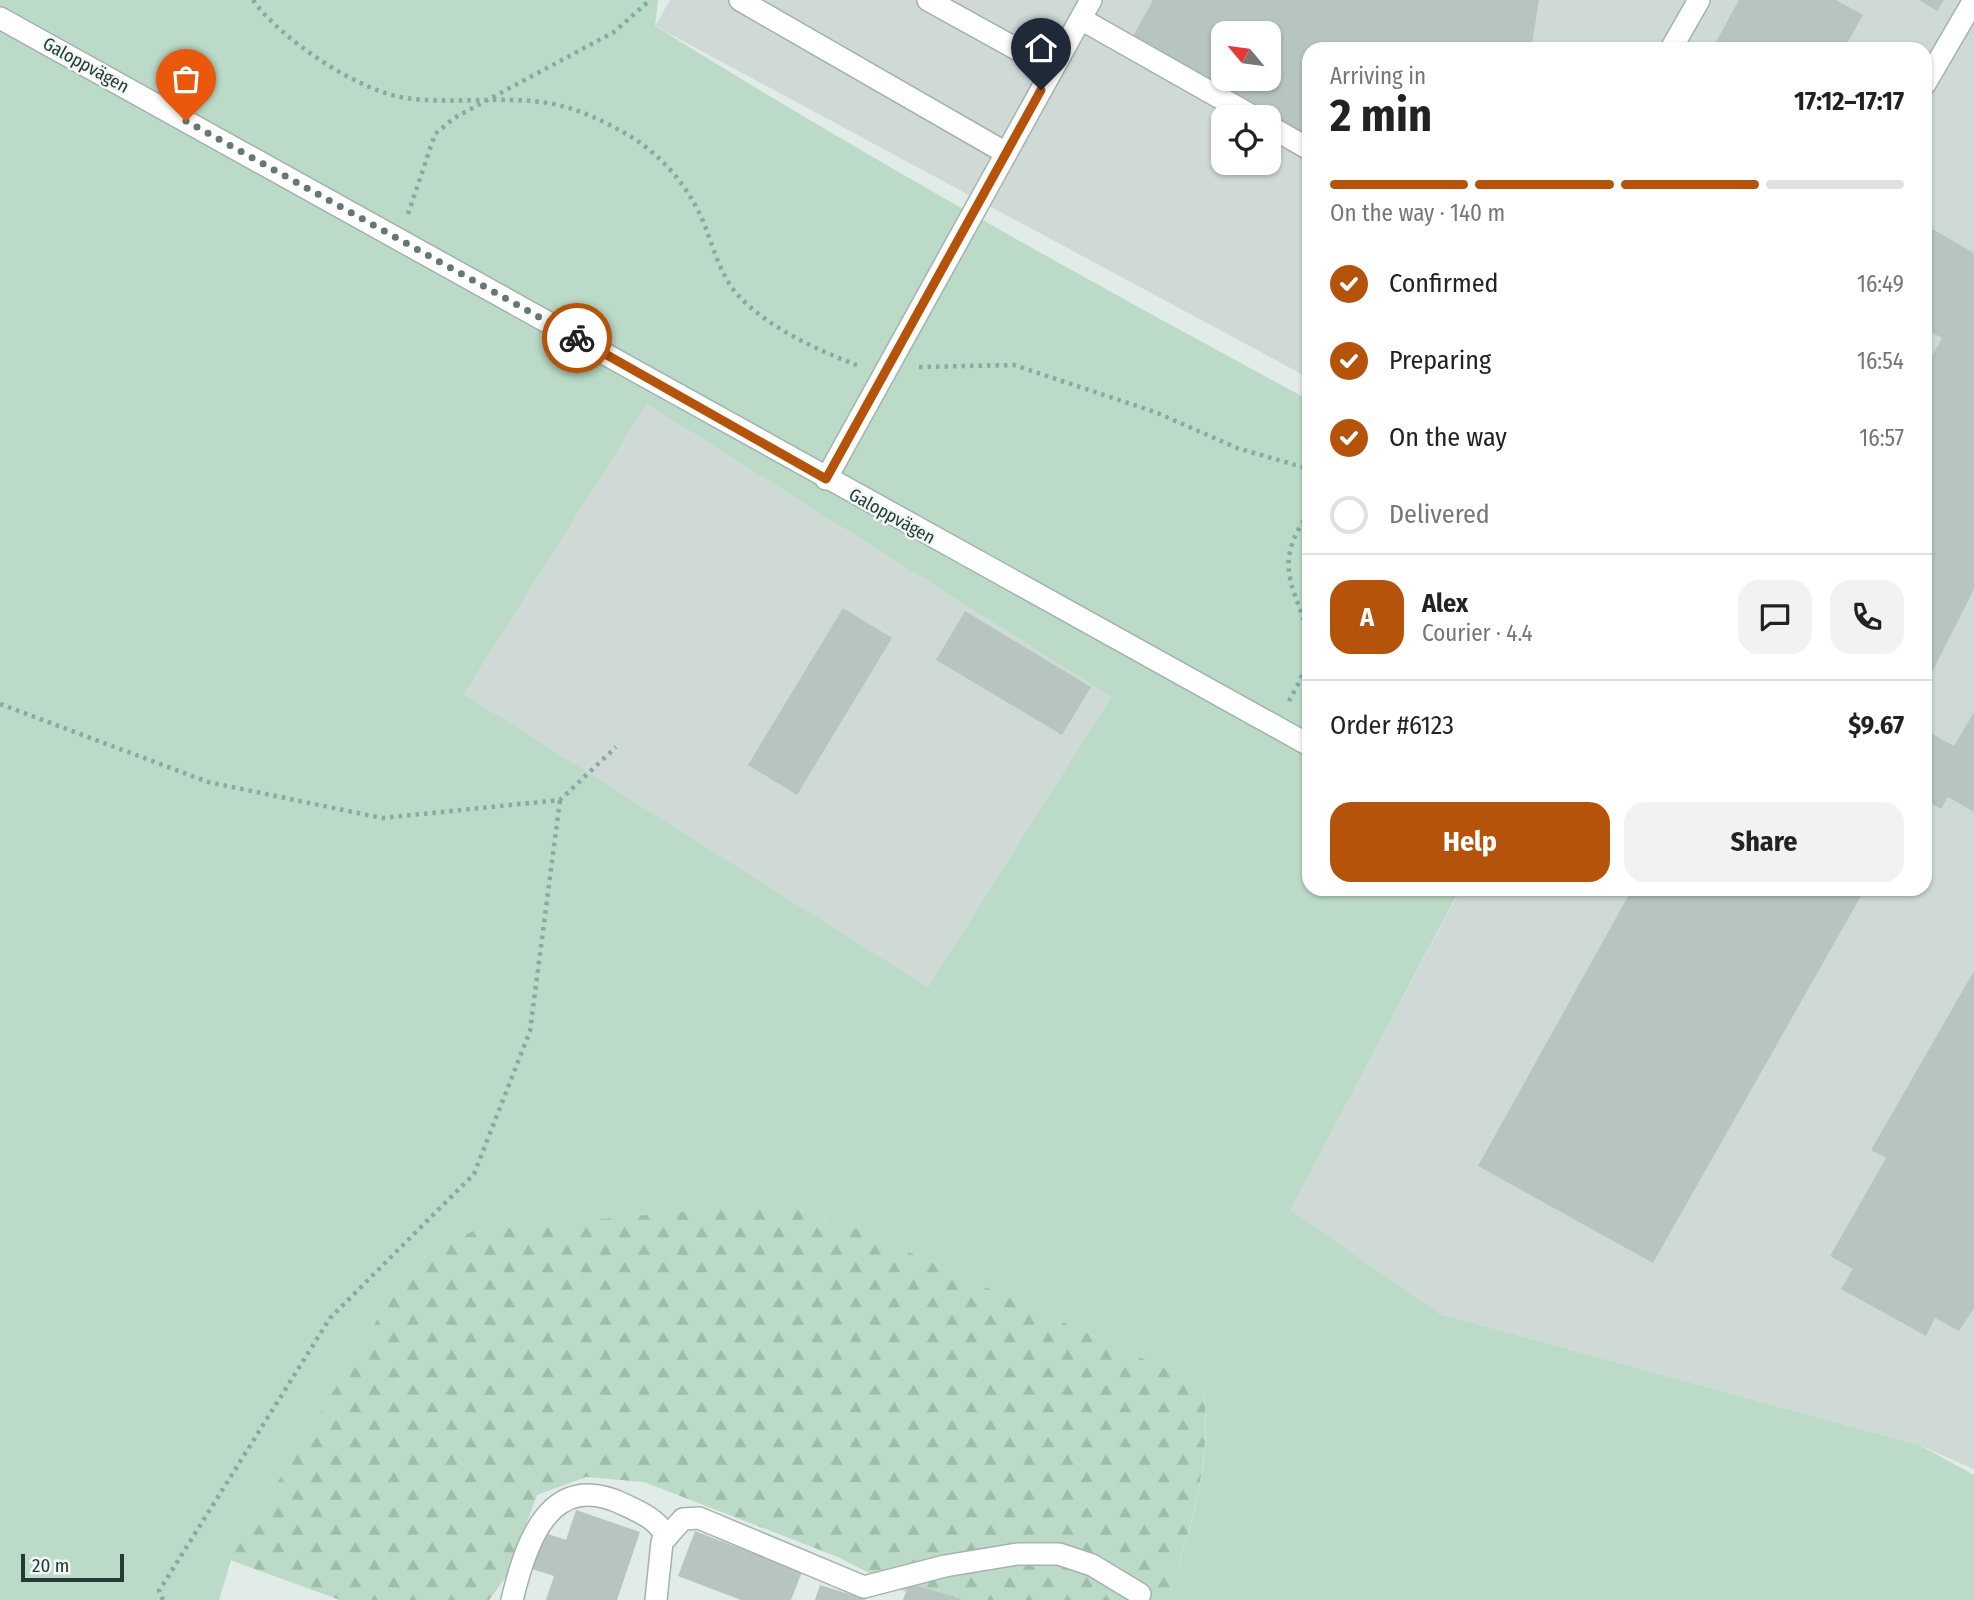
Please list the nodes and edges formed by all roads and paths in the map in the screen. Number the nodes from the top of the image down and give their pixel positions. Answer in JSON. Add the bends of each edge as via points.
{"nodes":[{"id":1,"x":253,"y":0,"type":"edge"},
{"id":2,"x":650,"y":0,"type":"edge"},
{"id":3,"x":740,"y":0,"type":"edge"},
{"id":4,"x":928,"y":0,"type":"edge"},
{"id":5,"x":1699,"y":0,"type":"edge"},
{"id":6,"x":1974,"y":0,"type":"edge"},
{"id":7,"x":1086,"y":9,"type":"edge"},
{"id":8,"x":0,"y":18,"type":"edge"},
{"id":9,"x":1675,"y":42,"type":"edge"},
{"id":10,"x":1053,"y":69,"type":"junction"},
{"id":11,"x":1932,"y":72,"type":"edge"},
{"id":12,"x":485,"y":101,"type":"junction"},
{"id":13,"x":1235,"y":105,"type":"edge"},
{"id":14,"x":1281,"y":133,"type":"edge"},
{"id":15,"x":1302,"y":145,"type":"edge"},
{"id":16,"x":1006,"y":153,"type":"junction"},
{"id":17,"x":396,"y":236,"type":"junction"},
{"id":18,"x":886,"y":370,"type":"junction"},
{"id":19,"x":1302,"y":467,"type":"edge"},
{"id":20,"x":826,"y":479,"type":"junction"},
{"id":21,"x":1302,"y":523,"type":"edge"},
{"id":22,"x":1302,"y":620,"type":"edge"},
{"id":23,"x":1302,"y":674,"type":"edge"},
{"id":24,"x":0,"y":704,"type":"edge"},
{"id":25,"x":1275,"y":727,"type":"junction"},
{"id":26,"x":1302,"y":741,"type":"edge"},
{"id":27,"x":616,"y":747,"type":"dead end"},
{"id":28,"x":560,"y":800,"type":"junction"},
{"id":29,"x":667,"y":1537,"type":"junction"},
{"id":30,"x":1140,"y":1594,"type":"dead end"},
{"id":31,"x":163,"y":1600,"type":"edge"},
{"id":32,"x":512,"y":1600,"type":"edge"},
{"id":33,"x":656,"y":1600,"type":"edge"},
{"id":34,"x":676,"y":1600,"type":"edge"}],
"edges":[{"from":1,"to":12,"type":"path","via":[[265,17],[332,70],[404,98]]},
{"from":2,"to":12,"type":"path","via":[[614,32]]},
{"from":3,"to":16,"type":"lane"},
{"from":4,"to":10,"type":"lane"},
{"from":5,"to":9,"type":"lane"},
{"from":6,"to":11,"type":"lane"},
{"from":7,"to":10,"type":"lane"},
{"from":7,"to":13,"type":"lane"},
{"from":8,"to":17,"type":"lane","name":"Galoppvägen"},
{"from":10,"to":16,"type":"lane"},
{"from":12,"to":17,"type":"path","via":[[435,134]]},
{"from":12,"to":18,"type":"path","via":[[574,109],[625,133],[675,172],[737,293],[775,324],[828,355],[867,369]]},
{"from":14,"to":15,"type":"lane"},
{"from":16,"to":18,"type":"lane"},
{"from":17,"to":20,"type":"lane","name":"Galoppvägen"},
{"from":18,"to":19,"type":"path","via":[[1014,365],[1155,412],[1237,448]]},
{"from":18,"to":20,"type":"lane"},
{"from":20,"to":25,"type":"lane","name":"Galoppvägen"},
{"from":21,"to":22,"type":"path","via":[[1288,551],[1288,577]]},
{"from":23,"to":25,"type":"path"},
{"from":24,"to":28,"type":"path","via":[[208,782],[382,818]]},
{"from":25,"to":26,"type":"lane","name":"Galoppvägen"},
{"from":27,"to":28,"type":"path"},
{"from":28,"to":31,"type":"path","via":[[530,1031],[474,1174],[330,1318],[159,1591]]},
{"from":29,"to":30,"type":"lane","via":[[683,1519],[699,1518],[864,1587],[1017,1553],[1059,1554],[1092,1565]]},
{"from":29,"to":32,"type":"lane","via":[[657,1520],[615,1500],[582,1494],[554,1504],[534,1531]]},
{"from":29,"to":33,"type":"lane","via":[[662,1542]]},
{"from":33,"to":34,"type":"lane"}]}
